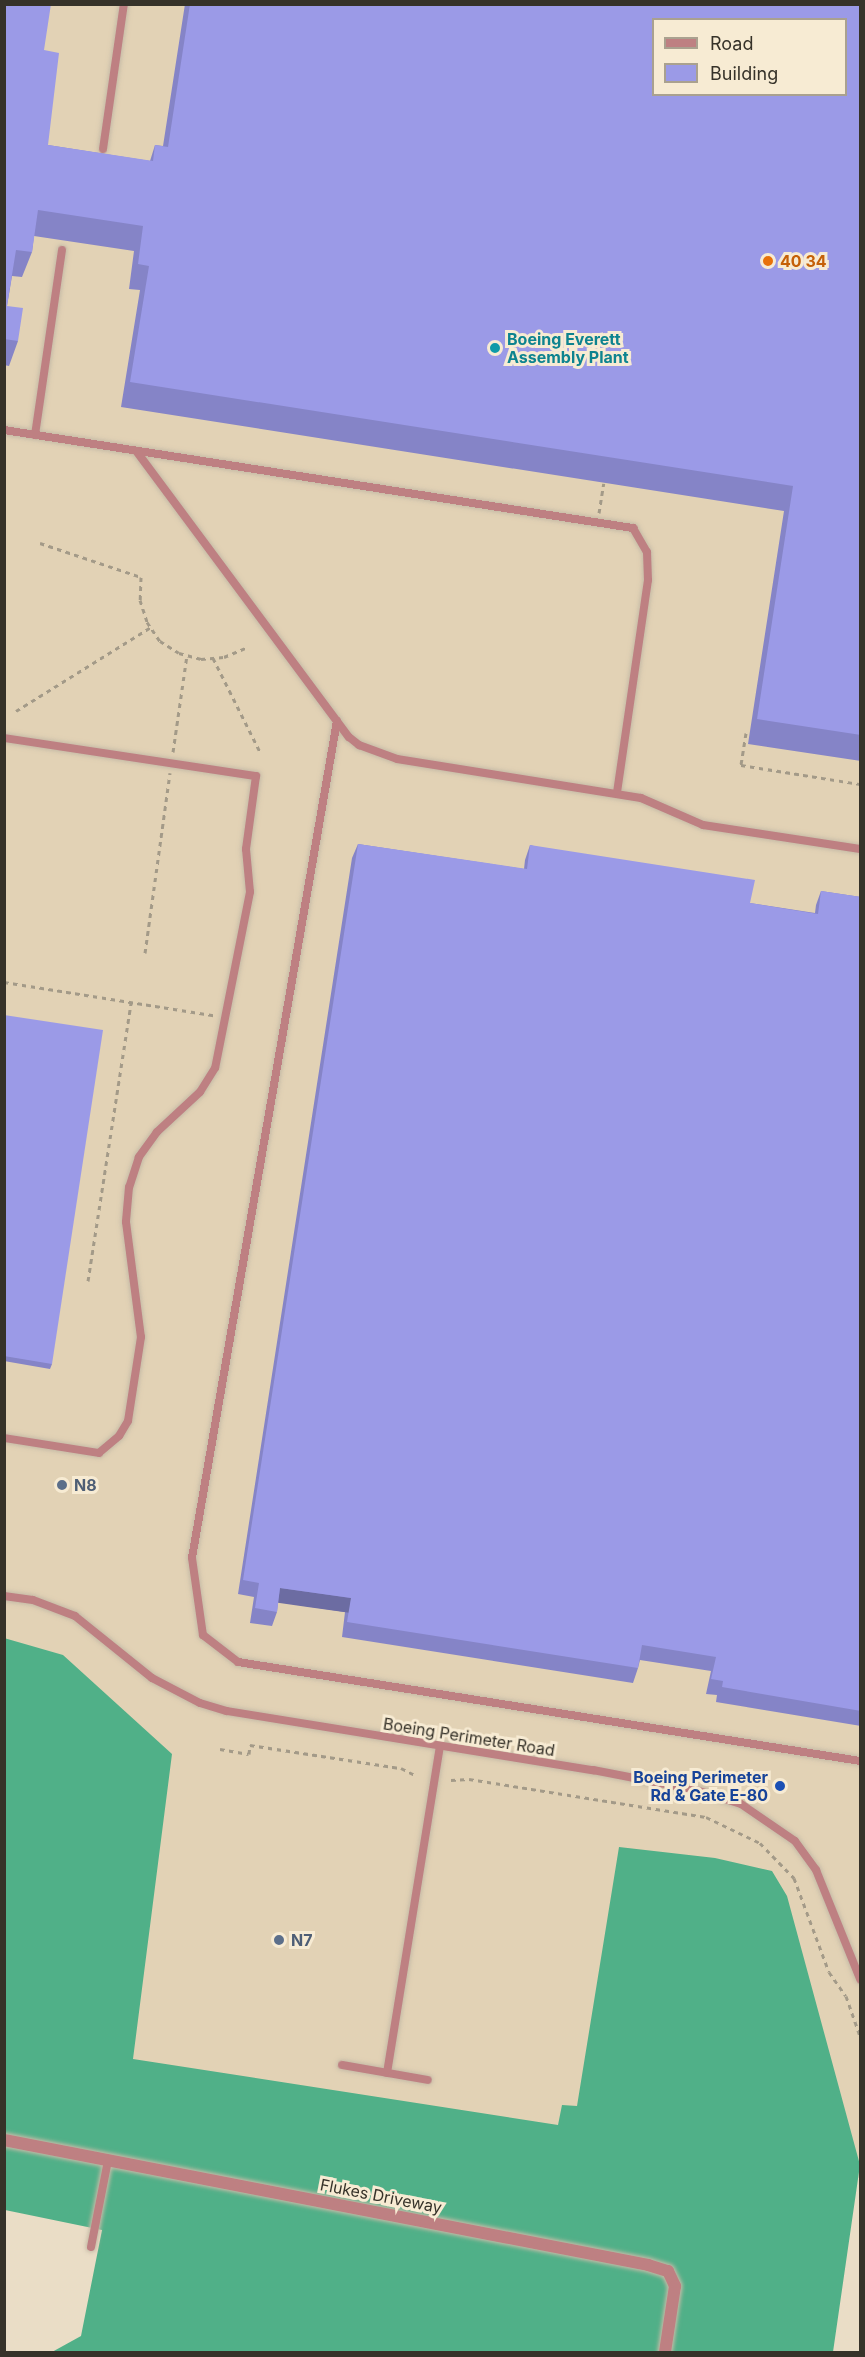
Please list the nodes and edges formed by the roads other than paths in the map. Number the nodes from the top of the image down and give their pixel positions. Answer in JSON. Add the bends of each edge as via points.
{"nodes":[{"id":1,"x":124,"y":4,"type":"edge"},
{"id":2,"x":103,"y":149,"type":"dead end"},
{"id":3,"x":62,"y":250,"type":"dead end"},
{"id":4,"x":4,"y":430,"type":"edge"},
{"id":5,"x":35,"y":435,"type":"junction"},
{"id":6,"x":136,"y":452,"type":"junction"},
{"id":7,"x":337,"y":721,"type":"junction"},
{"id":8,"x":4,"y":738,"type":"edge"},
{"id":9,"x":617,"y":792,"type":"junction"},
{"id":10,"x":861,"y":849,"type":"edge"},
{"id":11,"x":4,"y":1438,"type":"edge"},
{"id":12,"x":4,"y":1596,"type":"edge"},
{"id":13,"x":440,"y":1745,"type":"junction"},
{"id":14,"x":861,"y":1761,"type":"edge"},
{"id":15,"x":861,"y":1979,"type":"edge"},
{"id":16,"x":342,"y":2066,"type":"dead end"},
{"id":17,"x":387,"y":2073,"type":"junction"},
{"id":18,"x":428,"y":2080,"type":"dead end"},
{"id":19,"x":4,"y":2140,"type":"edge"},
{"id":20,"x":108,"y":2160,"type":"junction"},
{"id":21,"x":91,"y":2247,"type":"dead end"},
{"id":22,"x":665,"y":2352,"type":"edge"}],
"edges":[{"from":1,"to":2,"type":"lane"},
{"from":3,"to":5,"type":"lane"},
{"from":4,"to":5,"type":"lane"},
{"from":5,"to":6,"type":"lane"},
{"from":6,"to":7,"type":"lane"},
{"from":6,"to":9,"type":"lane","via":[[633,528],[646,552],[648,580]]},
{"from":7,"to":9,"type":"lane","via":[[359,745],[397,759]]},
{"from":7,"to":14,"type":"lane","via":[[192,1558],[203,1635],[238,1662]]},
{"from":8,"to":11,"type":"lane","via":[[256,776],[246,849],[250,892],[215,1068],[200,1092],[158,1132],[140,1157],[129,1187],[126,1222],[141,1337],[128,1421],[99,1453]]},
{"from":9,"to":10,"type":"lane","via":[[703,825]]},
{"from":12,"to":13,"type":"lane","name":"Boeing Perimeter Road","via":[[33,1599],[75,1616],[152,1678],[200,1703],[261,1719]]},
{"from":13,"to":15,"type":"lane","name":"Boeing Perimeter Road","via":[[696,1790],[761,1815],[795,1841],[816,1870]]},
{"from":13,"to":17,"type":"lane"},
{"from":16,"to":17,"type":"lane"},
{"from":17,"to":18,"type":"lane"},
{"from":19,"to":20,"type":"street","name":"Flukes Driveway"},
{"from":20,"to":21,"type":"lane"},
{"from":20,"to":22,"type":"street","name":"Flukes Driveway","via":[[668,2271],[675,2286]]}]}
